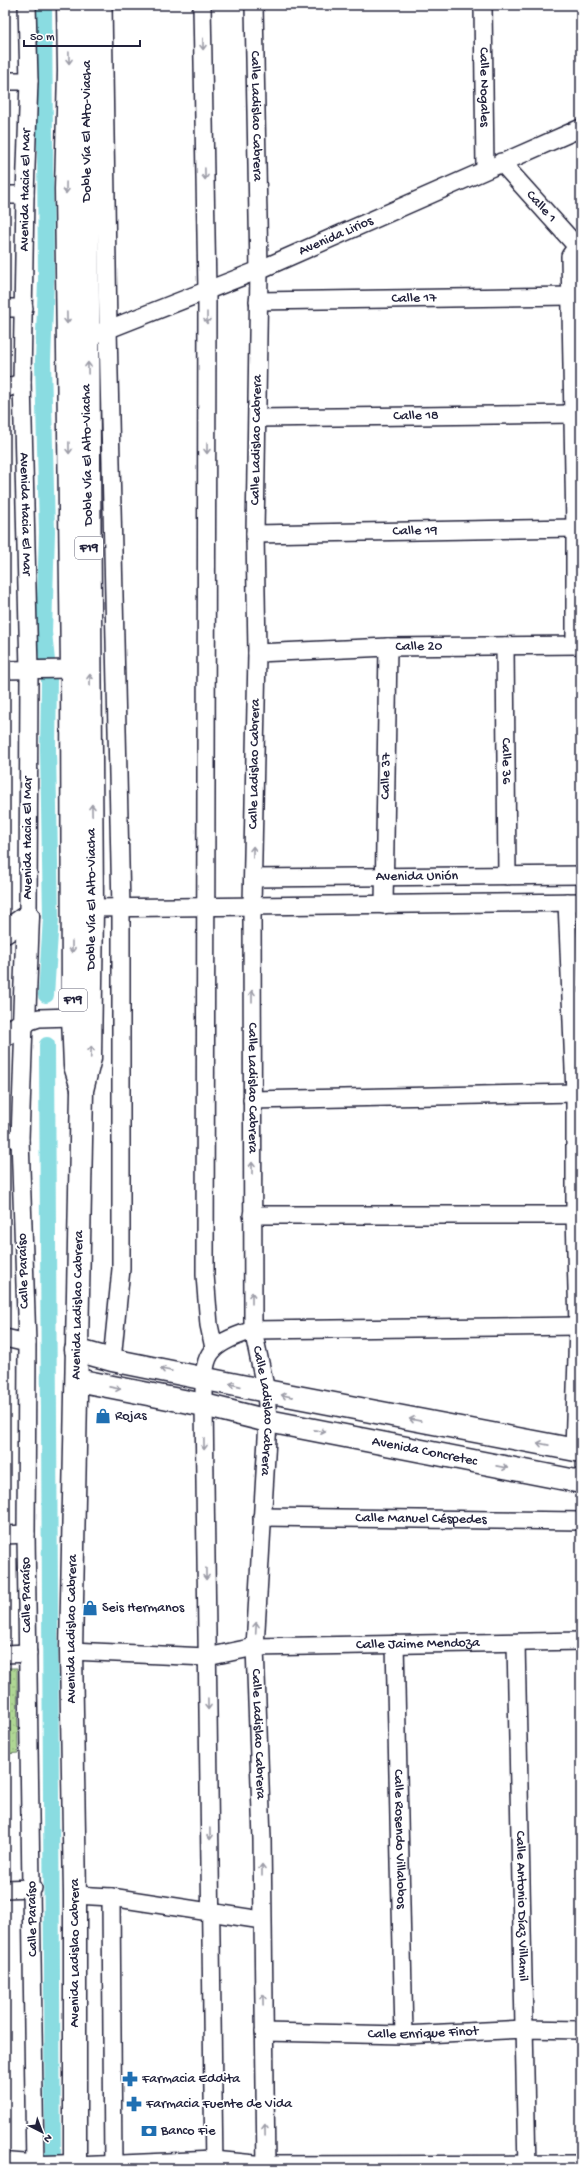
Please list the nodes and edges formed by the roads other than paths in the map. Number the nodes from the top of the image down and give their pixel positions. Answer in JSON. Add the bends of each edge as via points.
{"nodes":[{"id":1,"x":27,"y":5,"type":"edge"},
{"id":2,"x":68,"y":5,"type":"edge"},
{"id":3,"x":86,"y":5,"type":"edge"},
{"id":4,"x":103,"y":5,"type":"edge"},
{"id":5,"x":202,"y":5,"type":"edge"},
{"id":6,"x":254,"y":5,"type":"edge"},
{"id":7,"x":483,"y":5,"type":"edge"},
{"id":8,"x":5,"y":81,"type":"edge"},
{"id":9,"x":29,"y":81,"type":"junction"},
{"id":10,"x":581,"y":128,"type":"edge"},
{"id":11,"x":501,"y":162,"type":"junction"},
{"id":12,"x":485,"y":169,"type":"junction"},
{"id":13,"x":5,"y":194,"type":"edge"},
{"id":14,"x":25,"y":195,"type":"junction"},
{"id":15,"x":579,"y":248,"type":"edge"},
{"id":16,"x":259,"y":270,"type":"junction"},
{"id":17,"x":207,"y":291,"type":"junction"},
{"id":18,"x":571,"y":296,"type":"junction"},
{"id":19,"x":258,"y":301,"type":"junction"},
{"id":20,"x":5,"y":308,"type":"edge"},
{"id":21,"x":24,"y":308,"type":"junction"},
{"id":22,"x":108,"y":329,"type":"junction"},
{"id":23,"x":87,"y":337,"type":"junction"},
{"id":24,"x":22,"y":382,"type":"junction"},
{"id":25,"x":5,"y":389,"type":"edge"},
{"id":26,"x":573,"y":414,"type":"junction"},
{"id":27,"x":258,"y":418,"type":"junction"},
{"id":28,"x":575,"y":528,"type":"junction"},
{"id":29,"x":255,"y":534,"type":"junction"},
{"id":30,"x":578,"y":645,"type":"edge"},
{"id":31,"x":505,"y":646,"type":"junction"},
{"id":32,"x":388,"y":648,"type":"junction"},
{"id":33,"x":257,"y":653,"type":"junction"},
{"id":34,"x":66,"y":669,"type":"junction"},
{"id":35,"x":5,"y":670,"type":"edge"},
{"id":36,"x":34,"y":670,"type":"junction"},
{"id":37,"x":581,"y":875,"type":"edge"},
{"id":38,"x":507,"y":876,"type":"junction"},
{"id":39,"x":385,"y":877,"type":"junction"},
{"id":40,"x":253,"y":878,"type":"junction"},
{"id":41,"x":574,"y":902,"type":"edge"},
{"id":42,"x":384,"y":904,"type":"junction"},
{"id":43,"x":252,"y":906,"type":"junction"},
{"id":44,"x":206,"y":907,"type":"junction"},
{"id":45,"x":92,"y":908,"type":"junction"},
{"id":46,"x":121,"y":908,"type":"junction"},
{"id":47,"x":28,"y":916,"type":"junction"},
{"id":48,"x":5,"y":932,"type":"edge"},
{"id":49,"x":65,"y":1017,"type":"junction"},
{"id":50,"x":31,"y":1020,"type":"junction"},
{"id":51,"x":577,"y":1022,"type":"edge"},
{"id":52,"x":5,"y":1035,"type":"edge"},
{"id":53,"x":82,"y":1090,"type":"junction"},
{"id":54,"x":575,"y":1093,"type":"junction"},
{"id":55,"x":252,"y":1100,"type":"junction"},
{"id":56,"x":12,"y":1138,"type":"edge"},
{"id":57,"x":575,"y":1214,"type":"junction"},
{"id":58,"x":252,"y":1215,"type":"junction"},
{"id":59,"x":578,"y":1326,"type":"junction"},
{"id":60,"x":252,"y":1330,"type":"junction"},
{"id":61,"x":5,"y":1338,"type":"edge"},
{"id":62,"x":27,"y":1343,"type":"junction"},
{"id":63,"x":214,"y":1348,"type":"junction"},
{"id":64,"x":76,"y":1350,"type":"junction"},
{"id":65,"x":112,"y":1360,"type":"junction"},
{"id":66,"x":204,"y":1378,"type":"junction"},
{"id":67,"x":77,"y":1380,"type":"junction"},
{"id":68,"x":266,"y":1392,"type":"junction"},
{"id":69,"x":204,"y":1405,"type":"junction"},
{"id":70,"x":268,"y":1421,"type":"junction"},
{"id":71,"x":578,"y":1451,"type":"edge"},
{"id":72,"x":581,"y":1482,"type":"edge"},
{"id":73,"x":262,"y":1517,"type":"junction"},
{"id":74,"x":581,"y":1521,"type":"edge"},
{"id":75,"x":26,"y":1534,"type":"junction"},
{"id":76,"x":5,"y":1535,"type":"edge"},
{"id":77,"x":581,"y":1641,"type":"edge"},
{"id":78,"x":516,"y":1643,"type":"junction"},
{"id":79,"x":395,"y":1644,"type":"junction"},
{"id":80,"x":255,"y":1647,"type":"junction"},
{"id":81,"x":71,"y":1651,"type":"junction"},
{"id":82,"x":28,"y":1653,"type":"junction"},
{"id":83,"x":5,"y":1654,"type":"edge"},
{"id":84,"x":207,"y":1657,"type":"junction"},
{"id":85,"x":33,"y":1888,"type":"junction"},
{"id":86,"x":5,"y":1889,"type":"edge"},
{"id":87,"x":75,"y":1895,"type":"junction"},
{"id":88,"x":111,"y":1897,"type":"junction"},
{"id":89,"x":210,"y":1912,"type":"junction"},
{"id":90,"x":262,"y":1920,"type":"junction"},
{"id":91,"x":525,"y":2029,"type":"junction"},
{"id":92,"x":581,"y":2030,"type":"edge"},
{"id":93,"x":264,"y":2032,"type":"junction"},
{"id":94,"x":404,"y":2035,"type":"junction"},
{"id":95,"x":5,"y":2164,"type":"edge"},
{"id":96,"x":581,"y":2164,"type":"edge"},
{"id":97,"x":214,"y":2165,"type":"edge"},
{"id":98,"x":113,"y":2167,"type":"edge"},
{"id":99,"x":266,"y":2167,"type":"edge"},
{"id":100,"x":527,"y":2167,"type":"edge"},
{"id":101,"x":51,"y":2168,"type":"edge"}],
"edges":[{"from":1,"to":9,"type":"street","name":"Avenida Hacia El Mar"},
{"from":2,"to":34,"type":"main road","name":"Doble Vía El Alto-Viacha","number":"F19","one_way":true},
{"from":3,"to":23,"type":"main road","name":"Doble Vía El Alto-Viacha","number":"F19"},
{"from":4,"to":22,"type":"street"},
{"from":5,"to":17,"type":"street","one_way":true},
{"from":6,"to":16,"type":"street","name":"Calle Ladislao Cabrera"},
{"from":7,"to":12,"type":"street","name":"Calle Nogales"},
{"from":8,"to":9,"type":"street"},
{"from":9,"to":14,"type":"street","name":"Avenida Hacia El Mar"},
{"from":10,"to":11,"type":"street","name":"Avenida Lirios"},
{"from":11,"to":12,"type":"street","name":"Avenida Lirios"},
{"from":11,"to":15,"type":"street","name":"Calle 1"},
{"from":12,"to":16,"type":"street","name":"Avenida Lirios"},
{"from":13,"to":14,"type":"street"},
{"from":14,"to":21,"type":"street","name":"Avenida Hacia El Mar"},
{"from":15,"to":18,"type":"street","via":[[570,256]]},
{"from":16,"to":17,"type":"street","name":"Avenida Lirios"},
{"from":16,"to":19,"type":"street","name":"Calle Ladislao Cabrera"},
{"from":17,"to":22,"type":"street","name":"Avenida Lirios"},
{"from":17,"to":44,"type":"street","one_way":true},
{"from":18,"to":19,"type":"street","name":"Calle 17"},
{"from":18,"to":26,"type":"street"},
{"from":19,"to":27,"type":"street","name":"Calle Ladislao Cabrera"},
{"from":20,"to":21,"type":"street"},
{"from":21,"to":24,"type":"street","name":"Avenida Hacia El Mar"},
{"from":22,"to":23,"type":"street","name":"Avenida Lirios"},
{"from":22,"to":46,"type":"street"},
{"from":45,"to":23,"type":"main road","name":"Doble Vía El Alto-Viacha","number":"F19","one_way":true},
{"from":24,"to":25,"type":"street"},
{"from":24,"to":36,"type":"street","name":"Avenida Hacia El Mar"},
{"from":26,"to":27,"type":"street","name":"Calle 18"},
{"from":26,"to":28,"type":"street"},
{"from":27,"to":29,"type":"street","name":"Calle Ladislao Cabrera"},
{"from":28,"to":29,"type":"street","name":"Calle 19"},
{"from":28,"to":30,"type":"street"},
{"from":29,"to":33,"type":"street","name":"Calle Ladislao Cabrera"},
{"from":30,"to":31,"type":"street","name":"Calle 20"},
{"from":31,"to":32,"type":"street","name":"Calle 20"},
{"from":31,"to":38,"type":"street","name":"Calle 36"},
{"from":32,"to":33,"type":"street","name":"Calle 20"},
{"from":32,"to":39,"type":"street","name":"Calle 37"},
{"from":40,"to":33,"type":"street","name":"Calle Ladislao Cabrera","one_way":true},
{"from":34,"to":36,"type":"street"},
{"from":34,"to":49,"type":"main road","name":"Doble Vía El Alto-Viacha","number":"F19","one_way":true},
{"from":35,"to":36,"type":"street"},
{"from":36,"to":47,"type":"street","name":"Avenida Hacia El Mar"},
{"from":37,"to":38,"type":"street","name":"Avenida Unión"},
{"from":38,"to":39,"type":"street","name":"Avenida Unión"},
{"from":39,"to":40,"type":"street","name":"Avenida Unión"},
{"from":39,"to":42,"type":"street","name":"Calle 37"},
{"from":40,"to":43,"type":"street","name":"Calle Ladislao Cabrera"},
{"from":41,"to":42,"type":"street"},
{"from":41,"to":51,"type":"street"},
{"from":42,"to":43,"type":"street"},
{"from":43,"to":44,"type":"street"},
{"from":55,"to":43,"type":"street","name":"Calle Ladislao Cabrera","one_way":true},
{"from":44,"to":46,"type":"street"},
{"from":44,"to":63,"type":"street","via":[[205,1275],[209,1325]]},
{"from":45,"to":46,"type":"street"},
{"from":53,"to":45,"type":"main road","name":"Doble Vía El Alto-Viacha","number":"F19","one_way":true,"via":[[90,1058]]},
{"from":46,"to":65,"type":"street","via":[[122,1269]]},
{"from":47,"to":48,"type":"main road"},
{"from":47,"to":50,"type":"main road","name":"Avenida Hacia El Mar"},
{"from":49,"to":50,"type":"street"},
{"from":49,"to":53,"type":"main road","name":"Doble Vía El Alto-Viacha","number":"F19"},
{"from":50,"to":52,"type":"main road"},
{"from":50,"to":56,"type":"street","name":"Calle Paraíso"},
{"from":51,"to":54,"type":"street"},
{"from":53,"to":64,"type":"main road","name":"Avenida Ladislao Cabrera","number":"F19"},
{"from":54,"to":55,"type":"street"},
{"from":54,"to":57,"type":"street"},
{"from":58,"to":55,"type":"street","name":"Calle Ladislao Cabrera","one_way":true},
{"from":56,"to":62,"type":"street","name":"Calle Paraíso"},
{"from":57,"to":58,"type":"street"},
{"from":57,"to":59,"type":"street"},
{"from":60,"to":58,"type":"street","name":"Calle Ladislao Cabrera","one_way":true},
{"from":59,"to":60,"type":"street"},
{"from":59,"to":71,"type":"street"},
{"from":60,"to":63,"type":"street","via":[[227,1339]]},
{"from":60,"to":68,"type":"street","name":"Calle Ladislao Cabrera"},
{"from":61,"to":62,"type":"street"},
{"from":62,"to":75,"type":"street","name":"Calle Paraíso"},
{"from":63,"to":66,"type":"street","via":[[206,1361]]},
{"from":64,"to":65,"type":"main road"},
{"from":64,"to":67,"type":"main road","name":"Avenida Ladislao Cabrera","number":"F19"},
{"from":66,"to":65,"type":"main road","one_way":true},
{"from":68,"to":66,"type":"main road","one_way":true},
{"from":66,"to":69,"type":"street"},
{"from":67,"to":69,"type":"main road","name":"Avenida Concretec","one_way":true},
{"from":67,"to":81,"type":"main road","name":"Avenida Ladislao Cabrera","number":"F19"},
{"from":68,"to":70,"type":"street","name":"Calle Ladislao Cabrera"},
{"from":71,"to":68,"type":"main road","one_way":true},
{"from":69,"to":70,"type":"main road","name":"Avenida Concretec"},
{"from":69,"to":84,"type":"street","one_way":true},
{"from":70,"to":72,"type":"main road","name":"Avenida Concretec","one_way":true},
{"from":70,"to":73,"type":"street","name":"Calle Ladislao Cabrera"},
{"from":73,"to":74,"type":"street","name":"Calle Manuel Céspedes"},
{"from":80,"to":73,"type":"street","name":"Calle Ladislao Cabrera","one_way":true},
{"from":75,"to":76,"type":"street"},
{"from":75,"to":82,"type":"street","name":"Calle Paraíso"},
{"from":77,"to":78,"type":"street","name":"Calle Jaime Mendoza"},
{"from":78,"to":79,"type":"street","name":"Calle Jaime Mendoza"},
{"from":78,"to":91,"type":"street","name":"Calle Antonio Díaz Villamil"},
{"from":79,"to":80,"type":"street","name":"Calle Jaime Mendoza"},
{"from":79,"to":94,"type":"street","name":"Calle Rosendo Villalobos"},
{"from":80,"to":84,"type":"street","name":"Calle Jaime Mendoza"},
{"from":90,"to":80,"type":"street","name":"Calle Ladislao Cabrera","one_way":true,"via":[[262,1839]]},
{"from":81,"to":84,"type":"street","name":"Calle Jaime Mendoza"},
{"from":81,"to":87,"type":"main road","name":"Avenida Ladislao Cabrera","number":"F19"},
{"from":82,"to":83,"type":"street"},
{"from":82,"to":85,"type":"street","name":"Calle Paraíso"},
{"from":84,"to":89,"type":"street","one_way":true},
{"from":85,"to":86,"type":"street"},
{"from":85,"to":101,"type":"street","name":"Calle Paraíso"},
{"from":87,"to":88,"type":"street"},
{"from":87,"to":101,"type":"main road","name":"Avenida Ladislao Cabrera","number":"F19"},
{"from":88,"to":89,"type":"street"},
{"from":88,"to":98,"type":"street"},
{"from":89,"to":90,"type":"street"},
{"from":89,"to":97,"type":"street"},
{"from":93,"to":90,"type":"street","name":"Calle Ladislao Cabrera","one_way":true},
{"from":91,"to":92,"type":"street","name":"Calle Enrique Finot"},
{"from":91,"to":94,"type":"street","name":"Calle Enrique Finot"},
{"from":91,"to":100,"type":"street","name":"Calle Antonio Díaz Villamil"},
{"from":93,"to":94,"type":"street","name":"Calle Enrique Finot"},
{"from":99,"to":93,"type":"street","name":"Calle Ladislao Cabrera","one_way":true},
{"from":95,"to":101,"type":"main road"},
{"from":96,"to":100,"type":"street"},
{"from":97,"to":98,"type":"street"},
{"from":97,"to":99,"type":"street"},
{"from":98,"to":101,"type":"street"},
{"from":99,"to":100,"type":"street"}]}
